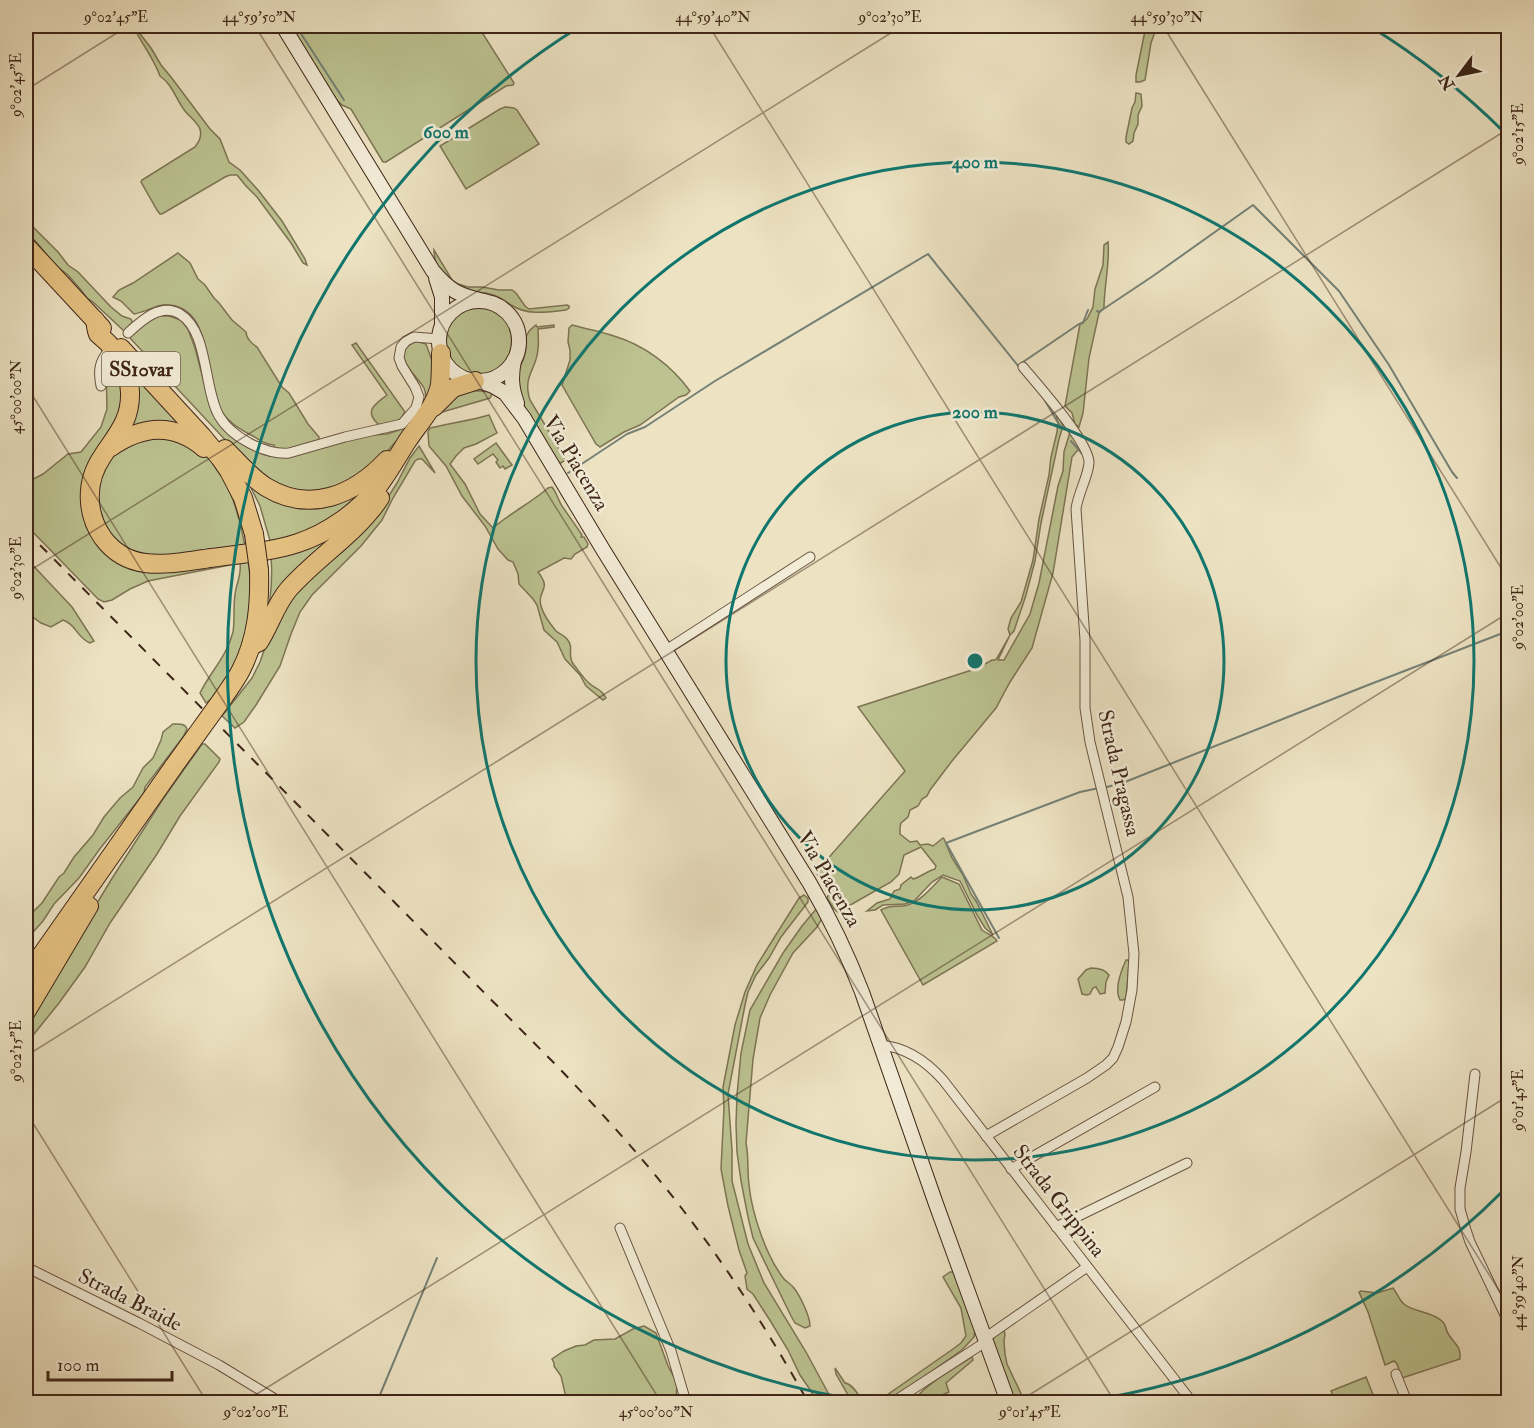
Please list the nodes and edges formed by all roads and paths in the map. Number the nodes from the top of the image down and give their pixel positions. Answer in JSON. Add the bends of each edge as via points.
{"nodes":[{"id":1,"x":283,"y":26,"type":"edge"},
{"id":2,"x":26,"y":246,"type":"edge"},
{"id":3,"x":433,"y":271,"type":"junction"},
{"id":4,"x":484,"y":301,"type":"junction"},
{"id":5,"x":94,"y":321,"type":"junction"},
{"id":6,"x":442,"y":325,"type":"junction"},
{"id":7,"x":128,"y":333,"type":"dead end"},
{"id":8,"x":440,"y":346,"type":"junction"},
{"id":9,"x":110,"y":350,"type":"dead end"},
{"id":10,"x":514,"y":360,"type":"junction"},
{"id":11,"x":1023,"y":367,"type":"dead end"},
{"id":12,"x":478,"y":381,"type":"junction"},
{"id":13,"x":100,"y":386,"type":"dead end"},
{"id":14,"x":425,"y":417,"type":"junction"},
{"id":15,"x":186,"y":418,"type":"junction"},
{"id":16,"x":524,"y":418,"type":"junction"},
{"id":17,"x":410,"y":438,"type":"junction"},
{"id":18,"x":108,"y":449,"type":"junction"},
{"id":19,"x":243,"y":498,"type":"junction"},
{"id":20,"x":810,"y":557,"type":"dead end"},
{"id":21,"x":251,"y":646,"type":"junction"},
{"id":22,"x":666,"y":650,"type":"junction"},
{"id":23,"x":101,"y":870,"type":"junction"},
{"id":24,"x":26,"y":954,"type":"edge"},
{"id":25,"x":26,"y":976,"type":"edge"},
{"id":26,"x":26,"y":1012,"type":"edge"},
{"id":27,"x":880,"y":1045,"type":"junction"},
{"id":28,"x":1475,"y":1074,"type":"dead end"},
{"id":29,"x":1155,"y":1087,"type":"dead end"},
{"id":30,"x":986,"y":1136,"type":"junction"},
{"id":31,"x":1187,"y":1164,"type":"dead end"},
{"id":32,"x":1011,"y":1169,"type":"junction"},
{"id":33,"x":1056,"y":1227,"type":"junction"},
{"id":34,"x":620,"y":1228,"type":"dead end"},
{"id":35,"x":26,"y":1267,"type":"edge"},
{"id":36,"x":1087,"y":1267,"type":"junction"},
{"id":37,"x":1509,"y":1321,"type":"edge"},
{"id":38,"x":986,"y":1340,"type":"junction"},
{"id":39,"x":1396,"y":1374,"type":"dead end"},
{"id":40,"x":280,"y":1402,"type":"edge"},
{"id":41,"x":686,"y":1402,"type":"edge"},
{"id":42,"x":893,"y":1402,"type":"edge"},
{"id":43,"x":1008,"y":1402,"type":"edge"},
{"id":44,"x":1192,"y":1402,"type":"edge"},
{"id":45,"x":1407,"y":1402,"type":"edge"}],
"edges":[{"from":1,"to":3,"type":"main road"},
{"from":2,"to":5,"type":"highway","number":"SS10var"},
{"from":3,"to":4,"type":"main road","via":[[451,290]]},
{"from":3,"to":6,"type":"main road","via":[[442,297]]},
{"from":4,"to":6,"type":"main road","via":[[456,308]]},
{"from":4,"to":10,"type":"main road","via":[[500,307],[513,321],[519,339]]},
{"from":5,"to":15,"type":"highway","number":"SS10var"},
{"from":5,"to":18,"type":"highway","via":[[98,333],[123,366],[130,390],[124,426]]},
{"from":6,"to":8,"type":"main road"},
{"from":7,"to":8,"type":"street","via":[[159,311],[177,312],[186,318],[199,341],[219,416],[252,444],[283,453],[402,424],[416,408],[419,397],[399,358],[401,347],[414,337]]},
{"from":8,"to":12,"type":"main road","via":[[454,372]]},
{"from":8,"to":14,"type":"highway","via":[[440,382]]},
{"from":9,"to":13,"type":"street","via":[[102,359]]},
{"from":10,"to":12,"type":"main road","via":[[500,375]]},
{"from":10,"to":16,"type":"main road","name":"Via Piacenza","via":[[512,389]]},
{"from":11,"to":30,"type":"street","name":"Strada Pragassa","via":[[1088,455],[1088,470],[1076,508],[1085,639],[1085,708],[1128,897],[1134,971],[1126,1022],[1113,1058],[1087,1078]]},
{"from":12,"to":14,"type":"highway","via":[[453,388]]},
{"from":12,"to":16,"type":"main road","name":"Via Piacenza","via":[[505,393]]},
{"from":14,"to":17,"type":"highway"},
{"from":14,"to":21,"type":"highway","via":[[378,503],[289,589],[259,642]]},
{"from":15,"to":17,"type":"highway","via":[[200,423],[261,483],[276,492],[303,499],[330,497],[355,487]]},
{"from":15,"to":19,"type":"highway","number":"SS10var","via":[[220,458]]},
{"from":16,"to":22,"type":"main road","name":"Via Piacenza"},
{"from":17,"to":18,"type":"highway","via":[[363,503],[316,536],[277,548],[161,565],[119,554],[97,528],[91,513],[90,482]]},
{"from":18,"to":19,"type":"highway","via":[[145,431],[172,430],[206,450]]},
{"from":19,"to":21,"type":"highway","number":"SS10var","bridge":true,"via":[[259,570],[260,590]]},
{"from":20,"to":22,"type":"street"},
{"from":21,"to":23,"type":"highway","number":"SS10var","bridge":true,"via":[[223,698]]},
{"from":22,"to":27,"type":"main road","name":"Via Piacenza","via":[[831,921]]},
{"from":23,"to":24,"type":"highway","via":[[88,877]]},
{"from":23,"to":25,"type":"highway","number":"SS10var"},
{"from":23,"to":26,"type":"highway","via":[[103,881]]},
{"from":27,"to":30,"type":"street","name":"Strada Grippina","via":[[903,1050],[931,1066]]},
{"from":27,"to":38,"type":"main road","name":"Via Piacenza"},
{"from":28,"to":37,"type":"street","via":[[1460,1209],[1470,1242]]},
{"from":29,"to":32,"type":"street"},
{"from":30,"to":32,"type":"street","name":"Strada Grippina"},
{"from":31,"to":33,"type":"street"},
{"from":32,"to":33,"type":"street","name":"Strada Grippina"},
{"from":33,"to":36,"type":"street","name":"Strada Grippina"},
{"from":34,"to":41,"type":"street","via":[[670,1351]]},
{"from":35,"to":40,"type":"street","name":"Strada Braide","via":[[219,1365]]},
{"from":36,"to":38,"type":"street"},
{"from":36,"to":44,"type":"street","name":"Strada Grippina"},
{"from":38,"to":42,"type":"street"},
{"from":38,"to":43,"type":"main road","name":"Via Piacenza"},
{"from":39,"to":45,"type":"street"}]}
